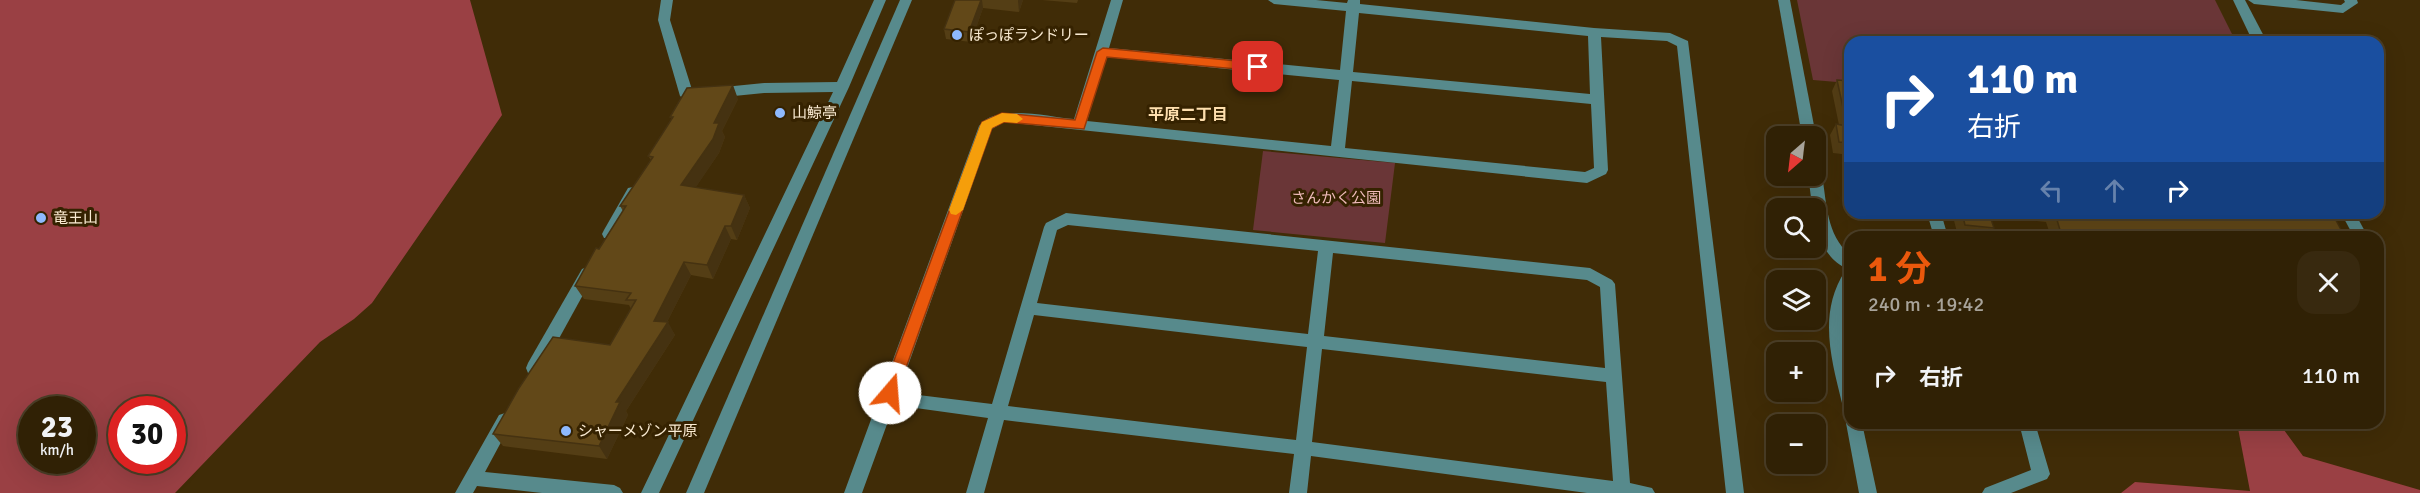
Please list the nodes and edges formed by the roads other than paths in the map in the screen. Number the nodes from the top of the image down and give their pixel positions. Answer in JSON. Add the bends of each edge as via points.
{"nodes":[{"id":1,"x":667,"y":0,"type":"edge"},
{"id":2,"x":1117,"y":0,"type":"edge"},
{"id":3,"x":1274,"y":0,"type":"edge"},
{"id":4,"x":1784,"y":0,"type":"edge"},
{"id":5,"x":2239,"y":0,"type":"edge"},
{"id":6,"x":2254,"y":0,"type":"edge"},
{"id":7,"x":2350,"y":0,"type":"edge"},
{"id":8,"x":879,"y":3,"type":"edge"},
{"id":9,"x":1353,"y":4,"type":"edge"},
{"id":10,"x":904,"y":5,"type":"edge"},
{"id":11,"x":1594,"y":32,"type":"junction"},
{"id":12,"x":2257,"y":36,"type":"edge"},
{"id":13,"x":1103,"y":52,"type":"junction"},
{"id":14,"x":1347,"y":75,"type":"junction"},
{"id":15,"x":842,"y":87,"type":"junction"},
{"id":16,"x":1598,"y":100,"type":"junction"},
{"id":17,"x":1079,"y":125,"type":"junction"},
{"id":18,"x":1807,"y":126,"type":"edge"},
{"id":19,"x":1338,"y":151,"type":"junction"},
{"id":20,"x":642,"y":176,"type":"edge"},
{"id":21,"x":1817,"y":186,"type":"edge"},
{"id":22,"x":1326,"y":247,"type":"junction"},
{"id":23,"x":1844,"y":259,"type":"edge"},
{"id":24,"x":1844,"y":287,"type":"edge"},
{"id":25,"x":1028,"y":308,"type":"junction"},
{"id":26,"x":1317,"y":341,"type":"junction"},
{"id":27,"x":1844,"y":363,"type":"edge"},
{"id":28,"x":1614,"y":376,"type":"junction"},
{"id":29,"x":525,"y":384,"type":"edge"},
{"id":30,"x":890,"y":393,"type":"junction"},
{"id":31,"x":513,"y":405,"type":"edge"},
{"id":32,"x":998,"y":413,"type":"junction"},
{"id":33,"x":1855,"y":429,"type":"edge"},
{"id":34,"x":2029,"y":429,"type":"edge"},
{"id":35,"x":1302,"y":448,"type":"junction"},
{"id":36,"x":468,"y":485,"type":"edge"},
{"id":37,"x":1622,"y":492,"type":"edge"},
{"id":38,"x":614,"y":493,"type":"edge"},
{"id":39,"x":650,"y":493,"type":"edge"},
{"id":40,"x":695,"y":493,"type":"edge"},
{"id":41,"x":853,"y":493,"type":"edge"},
{"id":42,"x":975,"y":493,"type":"edge"},
{"id":43,"x":1299,"y":493,"type":"edge"},
{"id":44,"x":1646,"y":493,"type":"edge"},
{"id":45,"x":1735,"y":493,"type":"edge"},
{"id":46,"x":1868,"y":493,"type":"edge"},
{"id":47,"x":1991,"y":493,"type":"edge"}],
"edges":[{"from":1,"to":15,"type":"street","via":[[664,20],[684,101],[764,88]]},
{"from":2,"to":13,"type":"street"},
{"from":3,"to":9,"type":"street"},
{"from":4,"to":18,"type":"street"},
{"from":5,"to":12,"type":"street"},
{"from":6,"to":7,"type":"street","via":[[2343,9],[2352,3]]},
{"from":8,"to":10,"type":"street"},
{"from":8,"to":15,"type":"street"},
{"from":9,"to":11,"type":"street"},
{"from":9,"to":14,"type":"street"},
{"from":10,"to":40,"type":"street"},
{"from":11,"to":16,"type":"street"},
{"from":11,"to":45,"type":"street","via":[[1670,37],[1683,44]]},
{"from":13,"to":14,"type":"street"},
{"from":13,"to":17,"type":"street"},
{"from":14,"to":16,"type":"street"},
{"from":14,"to":19,"type":"street"},
{"from":15,"to":39,"type":"street"},
{"from":16,"to":19,"type":"street","via":[[1601,170],[1587,178]]},
{"from":17,"to":19,"type":"street"},
{"from":17,"to":30,"type":"street","via":[[1002,117],[986,126]]},
{"from":20,"to":29,"type":"street"},
{"from":21,"to":23,"type":"street","via":[[1827,238]]},
{"from":22,"to":25,"type":"street","via":[[1066,219],[1051,228]]},
{"from":22,"to":26,"type":"street"},
{"from":22,"to":28,"type":"street","via":[[1590,274],[1607,284]]},
{"from":24,"to":27,"type":"street","via":[[1835,324]]},
{"from":25,"to":26,"type":"street"},
{"from":25,"to":32,"type":"street"},
{"from":26,"to":28,"type":"street"},
{"from":26,"to":35,"type":"street"},
{"from":28,"to":37,"type":"street"},
{"from":30,"to":32,"type":"street","via":[[898,400]]},
{"from":30,"to":41,"type":"street"},
{"from":31,"to":36,"type":"street"},
{"from":32,"to":35,"type":"street"},
{"from":32,"to":42,"type":"street"},
{"from":33,"to":46,"type":"street"},
{"from":34,"to":47,"type":"street","via":[[2041,474]]},
{"from":35,"to":37,"type":"street"},
{"from":35,"to":43,"type":"street"},
{"from":36,"to":38,"type":"street"},
{"from":37,"to":44,"type":"street"}]}
